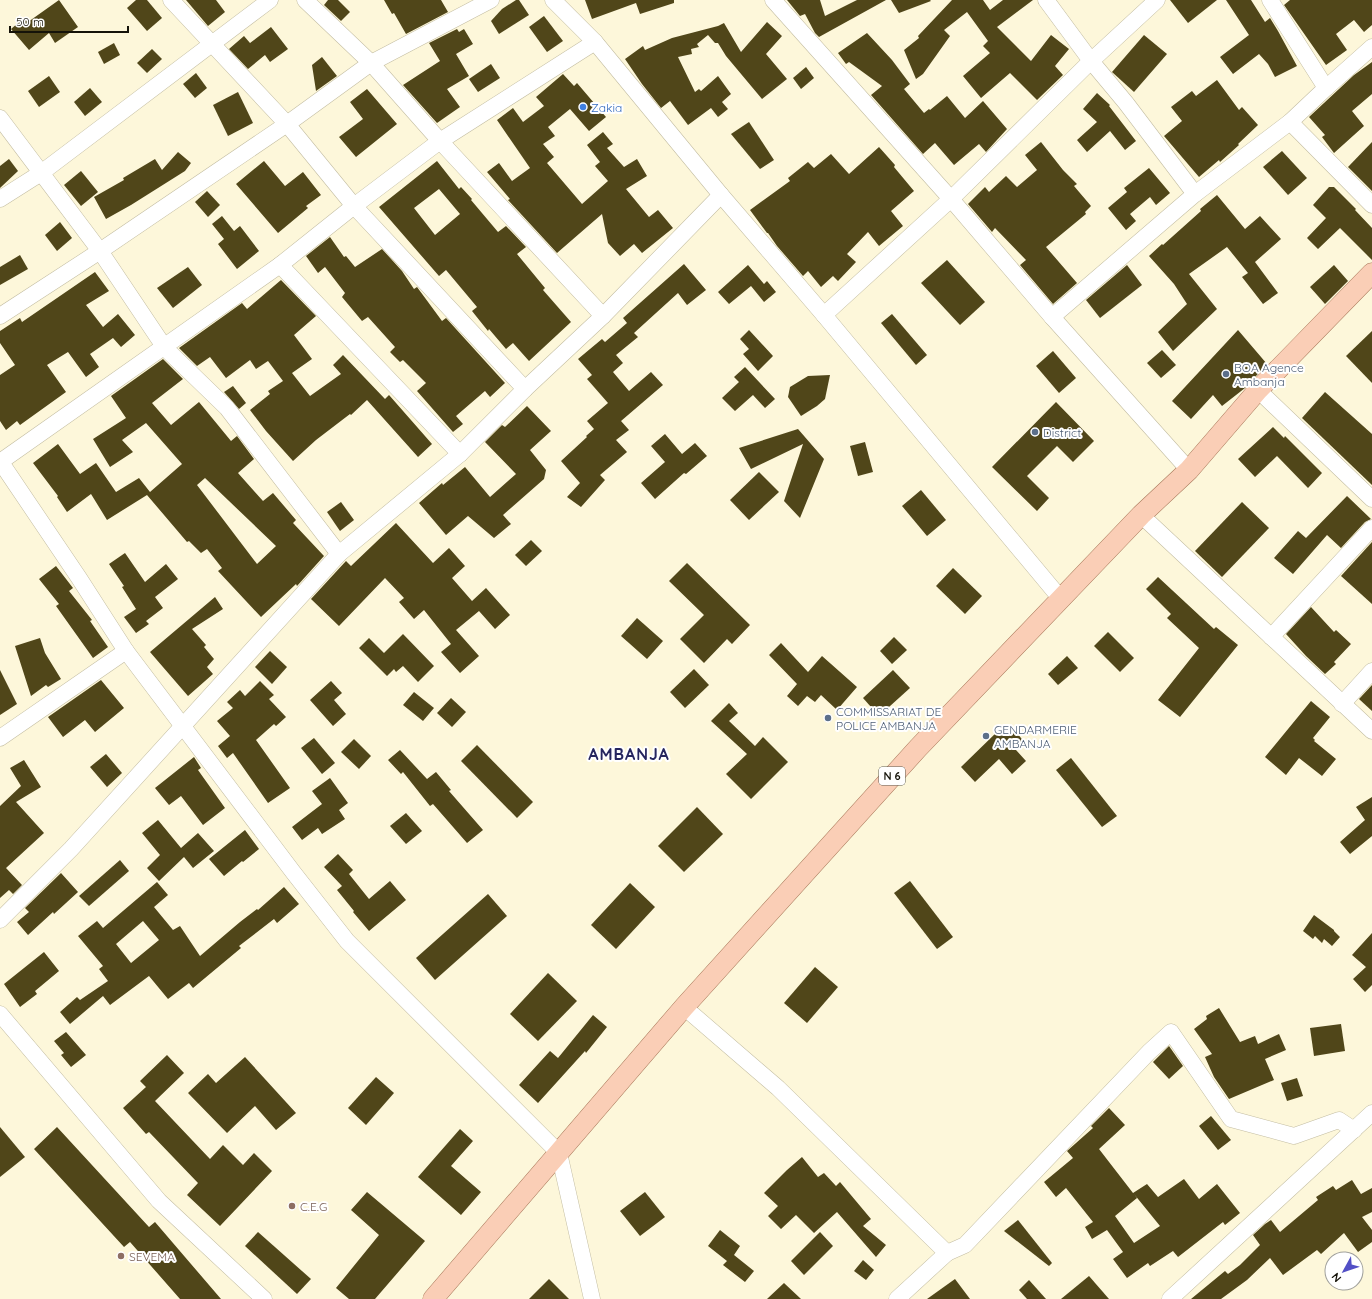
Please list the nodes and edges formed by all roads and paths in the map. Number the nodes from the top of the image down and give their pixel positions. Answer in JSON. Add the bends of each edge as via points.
{"nodes":[{"id":1,"x":171,"y":0,"type":"edge"},
{"id":2,"x":270,"y":0,"type":"edge"},
{"id":3,"x":305,"y":0,"type":"edge"},
{"id":4,"x":491,"y":0,"type":"edge"},
{"id":5,"x":553,"y":0,"type":"edge"},
{"id":6,"x":773,"y":0,"type":"edge"},
{"id":7,"x":1046,"y":0,"type":"edge"},
{"id":8,"x":1157,"y":0,"type":"edge"},
{"id":9,"x":1270,"y":0,"type":"edge"},
{"id":10,"x":594,"y":42,"type":"junction"},
{"id":11,"x":212,"y":45,"type":"junction"},
{"id":12,"x":1372,"y":47,"type":"edge"},
{"id":13,"x":1091,"y":61,"type":"junction"},
{"id":14,"x":371,"y":63,"type":"junction"},
{"id":15,"x":1326,"y":88,"type":"junction"},
{"id":16,"x":0,"y":118,"type":"edge"},
{"id":17,"x":1290,"y":122,"type":"junction"},
{"id":18,"x":287,"y":124,"type":"junction"},
{"id":19,"x":440,"y":141,"type":"junction"},
{"id":20,"x":41,"y":173,"type":"junction"},
{"id":21,"x":1195,"y":194,"type":"junction"},
{"id":22,"x":721,"y":195,"type":"junction"},
{"id":23,"x":0,"y":199,"type":"edge"},
{"id":24,"x":951,"y":199,"type":"junction"},
{"id":25,"x":1372,"y":205,"type":"edge"},
{"id":26,"x":354,"y":206,"type":"junction"},
{"id":27,"x":100,"y":251,"type":"junction"},
{"id":28,"x":280,"y":265,"type":"junction"},
{"id":29,"x":1372,"y":273,"type":"edge"},
{"id":30,"x":824,"y":315,"type":"junction"},
{"id":31,"x":0,"y":316,"type":"edge"},
{"id":32,"x":603,"y":316,"type":"junction"},
{"id":33,"x":1052,"y":317,"type":"junction"},
{"id":34,"x":165,"y":348,"type":"junction"},
{"id":35,"x":525,"y":389,"type":"junction"},
{"id":36,"x":1258,"y":390,"type":"junction"},
{"id":37,"x":460,"y":454,"type":"junction"},
{"id":38,"x":0,"y":462,"type":"edge"},
{"id":39,"x":1189,"y":470,"type":"junction"},
{"id":40,"x":1372,"y":499,"type":"edge"},
{"id":41,"x":1141,"y":515,"type":"junction"},
{"id":42,"x":1372,"y":528,"type":"edge"},
{"id":43,"x":339,"y":554,"type":"junction"},
{"id":44,"x":1061,"y":599,"type":"junction"},
{"id":45,"x":1271,"y":637,"type":"junction"},
{"id":46,"x":126,"y":651,"type":"junction"},
{"id":47,"x":1372,"y":671,"type":"edge"},
{"id":48,"x":1342,"y":704,"type":"junction"},
{"id":49,"x":182,"y":726,"type":"junction"},
{"id":50,"x":1372,"y":731,"type":"edge"},
{"id":51,"x":0,"y":738,"type":"edge"},
{"id":52,"x":0,"y":920,"type":"edge"},
{"id":53,"x":684,"y":1007,"type":"junction"},
{"id":54,"x":0,"y":1014,"type":"edge"},
{"id":55,"x":1372,"y":1113,"type":"edge"},
{"id":56,"x":1354,"y":1130,"type":"junction"},
{"id":57,"x":559,"y":1153,"type":"junction"},
{"id":58,"x":947,"y":1253,"type":"junction"},
{"id":59,"x":264,"y":1299,"type":"edge"},
{"id":60,"x":433,"y":1299,"type":"edge"},
{"id":61,"x":592,"y":1299,"type":"edge"},
{"id":62,"x":897,"y":1299,"type":"edge"},
{"id":63,"x":1170,"y":1299,"type":"edge"}],
"edges":[{"from":1,"to":11,"type":"street"},
{"from":2,"to":11,"type":"street"},
{"from":3,"to":14,"type":"street"},
{"from":4,"to":14,"type":"street"},
{"from":5,"to":10,"type":"street"},
{"from":6,"to":24,"type":"street"},
{"from":7,"to":13,"type":"street"},
{"from":8,"to":13,"type":"street"},
{"from":9,"to":15,"type":"street"},
{"from":10,"to":19,"type":"street"},
{"from":10,"to":22,"type":"street"},
{"from":11,"to":18,"type":"street"},
{"from":11,"to":20,"type":"street"},
{"from":12,"to":15,"type":"street"},
{"from":13,"to":21,"type":"street"},
{"from":13,"to":24,"type":"street"},
{"from":14,"to":18,"type":"street"},
{"from":14,"to":19,"type":"street"},
{"from":15,"to":17,"type":"street"},
{"from":16,"to":20,"type":"street"},
{"from":17,"to":21,"type":"street"},
{"from":17,"to":25,"type":"street"},
{"from":18,"to":26,"type":"street"},
{"from":18,"to":27,"type":"street"},
{"from":19,"to":26,"type":"street"},
{"from":19,"to":32,"type":"street"},
{"from":20,"to":23,"type":"street"},
{"from":20,"to":27,"type":"street"},
{"from":21,"to":33,"type":"street"},
{"from":22,"to":30,"type":"street"},
{"from":22,"to":32,"type":"street"},
{"from":24,"to":30,"type":"street"},
{"from":24,"to":33,"type":"street"},
{"from":26,"to":28,"type":"street"},
{"from":26,"to":35,"type":"street"},
{"from":27,"to":31,"type":"street"},
{"from":27,"to":34,"type":"street"},
{"from":28,"to":34,"type":"street"},
{"from":28,"to":37,"type":"street"},
{"from":29,"to":36,"type":"main road","number":"N 6"},
{"from":30,"to":44,"type":"street"},
{"from":32,"to":35,"type":"street"},
{"from":33,"to":39,"type":"street"},
{"from":34,"to":38,"type":"street"},
{"from":34,"to":43,"type":"street","via":[[227,408]]},
{"from":35,"to":37,"type":"street"},
{"from":36,"to":39,"type":"main road","number":"N 6"},
{"from":36,"to":40,"type":"street"},
{"from":37,"to":43,"type":"street"},
{"from":38,"to":46,"type":"street"},
{"from":39,"to":41,"type":"main road","number":"N 6"},
{"from":41,"to":44,"type":"main road","number":"N 6"},
{"from":41,"to":45,"type":"street"},
{"from":42,"to":45,"type":"street"},
{"from":43,"to":49,"type":"street"},
{"from":44,"to":53,"type":"main road","number":"N 6","via":[[918,748]]},
{"from":45,"to":48,"type":"street"},
{"from":46,"to":49,"type":"street"},
{"from":46,"to":51,"type":"street"},
{"from":47,"to":48,"type":"street"},
{"from":48,"to":50,"type":"street"},
{"from":49,"to":52,"type":"street","via":[[71,848]]},
{"from":49,"to":57,"type":"street","via":[[347,941]]},
{"from":53,"to":57,"type":"main road","number":"N 6"},
{"from":53,"to":58,"type":"street","via":[[778,1088]]},
{"from":54,"to":59,"type":"street","via":[[159,1202]]},
{"from":55,"to":56,"type":"street"},
{"from":56,"to":58,"type":"street","via":[[1339,1120],[1294,1136],[1231,1119],[1171,1032],[965,1246]]},
{"from":56,"to":63,"type":"street"},
{"from":57,"to":60,"type":"main road","number":"N 6"},
{"from":57,"to":61,"type":"street"},
{"from":58,"to":62,"type":"street"}]}
